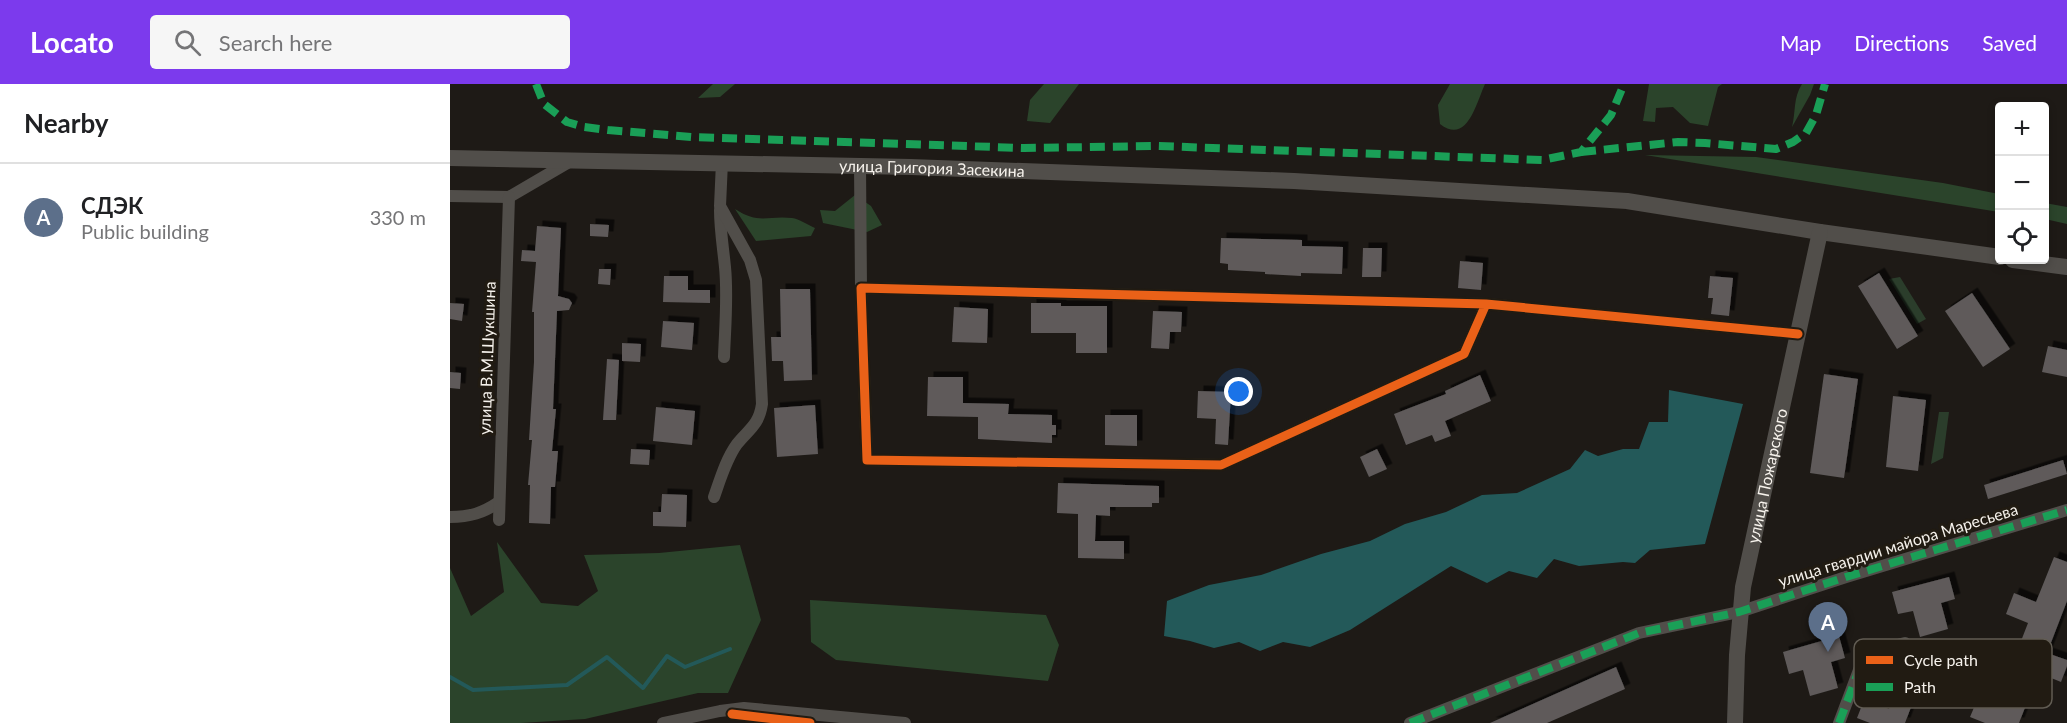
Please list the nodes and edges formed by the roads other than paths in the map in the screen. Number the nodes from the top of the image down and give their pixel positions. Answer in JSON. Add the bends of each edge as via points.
{"nodes":[{"id":1,"x":450,"y":158,"type":"edge"},
{"id":2,"x":569,"y":162,"type":"junction"},
{"id":3,"x":722,"y":162,"type":"junction"},
{"id":4,"x":860,"y":165,"type":"junction"},
{"id":5,"x":450,"y":196,"type":"edge"},
{"id":6,"x":509,"y":196,"type":"junction"},
{"id":7,"x":720,"y":206,"type":"junction"},
{"id":8,"x":1820,"y":232,"type":"junction"},
{"id":9,"x":1995,"y":257,"type":"edge"},
{"id":10,"x":2044,"y":264,"type":"edge"},
{"id":11,"x":2067,"y":267,"type":"edge"},
{"id":12,"x":861,"y":288,"type":"junction"},
{"id":13,"x":1486,"y":304,"type":"junction"},
{"id":14,"x":1798,"y":334,"type":"junction"},
{"id":15,"x":724,"y":357,"type":"dead end"},
{"id":16,"x":714,"y":497,"type":"dead end"},
{"id":17,"x":499,"y":502,"type":"junction"},
{"id":18,"x":2067,"y":510,"type":"edge"},
{"id":19,"x":450,"y":517,"type":"edge"},
{"id":20,"x":499,"y":520,"type":"dead end"},
{"id":21,"x":1739,"y":612,"type":"junction"},
{"id":22,"x":1854,"y":683,"type":"edge"},
{"id":23,"x":663,"y":723,"type":"edge"},
{"id":24,"x":906,"y":723,"type":"edge"},
{"id":25,"x":1410,"y":723,"type":"edge"},
{"id":26,"x":1736,"y":723,"type":"edge"},
{"id":27,"x":1839,"y":723,"type":"edge"}],
"edges":[{"from":1,"to":2,"type":"main road","name":"улица Григория Засекина"},
{"from":2,"to":3,"type":"main road","name":"улица Григория Засекина"},
{"from":2,"to":6,"type":"street","name":"улица Григория Засекина"},
{"from":3,"to":4,"type":"main road","name":"улица Григория Засекина"},
{"from":3,"to":7,"type":"street"},
{"from":4,"to":8,"type":"main road","name":"улица Григория Засекина","via":[[1294,180],[1628,201]]},
{"from":4,"to":12,"type":"street"},
{"from":5,"to":6,"type":"street","name":"улица Григория Засекина"},
{"from":6,"to":17,"type":"street","name":"улица В.М.Шукшина"},
{"from":7,"to":15,"type":"street","via":[[726,298]]},
{"from":7,"to":16,"type":"street","via":[[750,260],[756,280],[762,404],[760,417],[736,445]]},
{"from":8,"to":9,"type":"main road","name":"улица Григория Засекина"},
{"from":8,"to":14,"type":"main road","name":"улица Пожарского"},
{"from":10,"to":11,"type":"main road"},
{"from":12,"to":13,"type":"street"},
{"from":12,"to":13,"type":"street","via":[[867,460],[1221,465],[1464,354]]},
{"from":13,"to":14,"type":"street"},
{"from":14,"to":21,"type":"main road","name":"улица Пожарского"},
{"from":17,"to":19,"type":"street","via":[[472,516]]},
{"from":17,"to":20,"type":"street","name":"улица В.М.Шукшина"},
{"from":18,"to":21,"type":"street","name":"улица гвардии майора Маресьева"},
{"from":21,"to":25,"type":"street","name":"улица гвардии майора Маресьева","via":[[1639,633]]},
{"from":21,"to":26,"type":"main road","name":"улица Пожарского"},
{"from":22,"to":27,"type":"street"},
{"from":23,"to":24,"type":"street","via":[[744,708]]}]}
